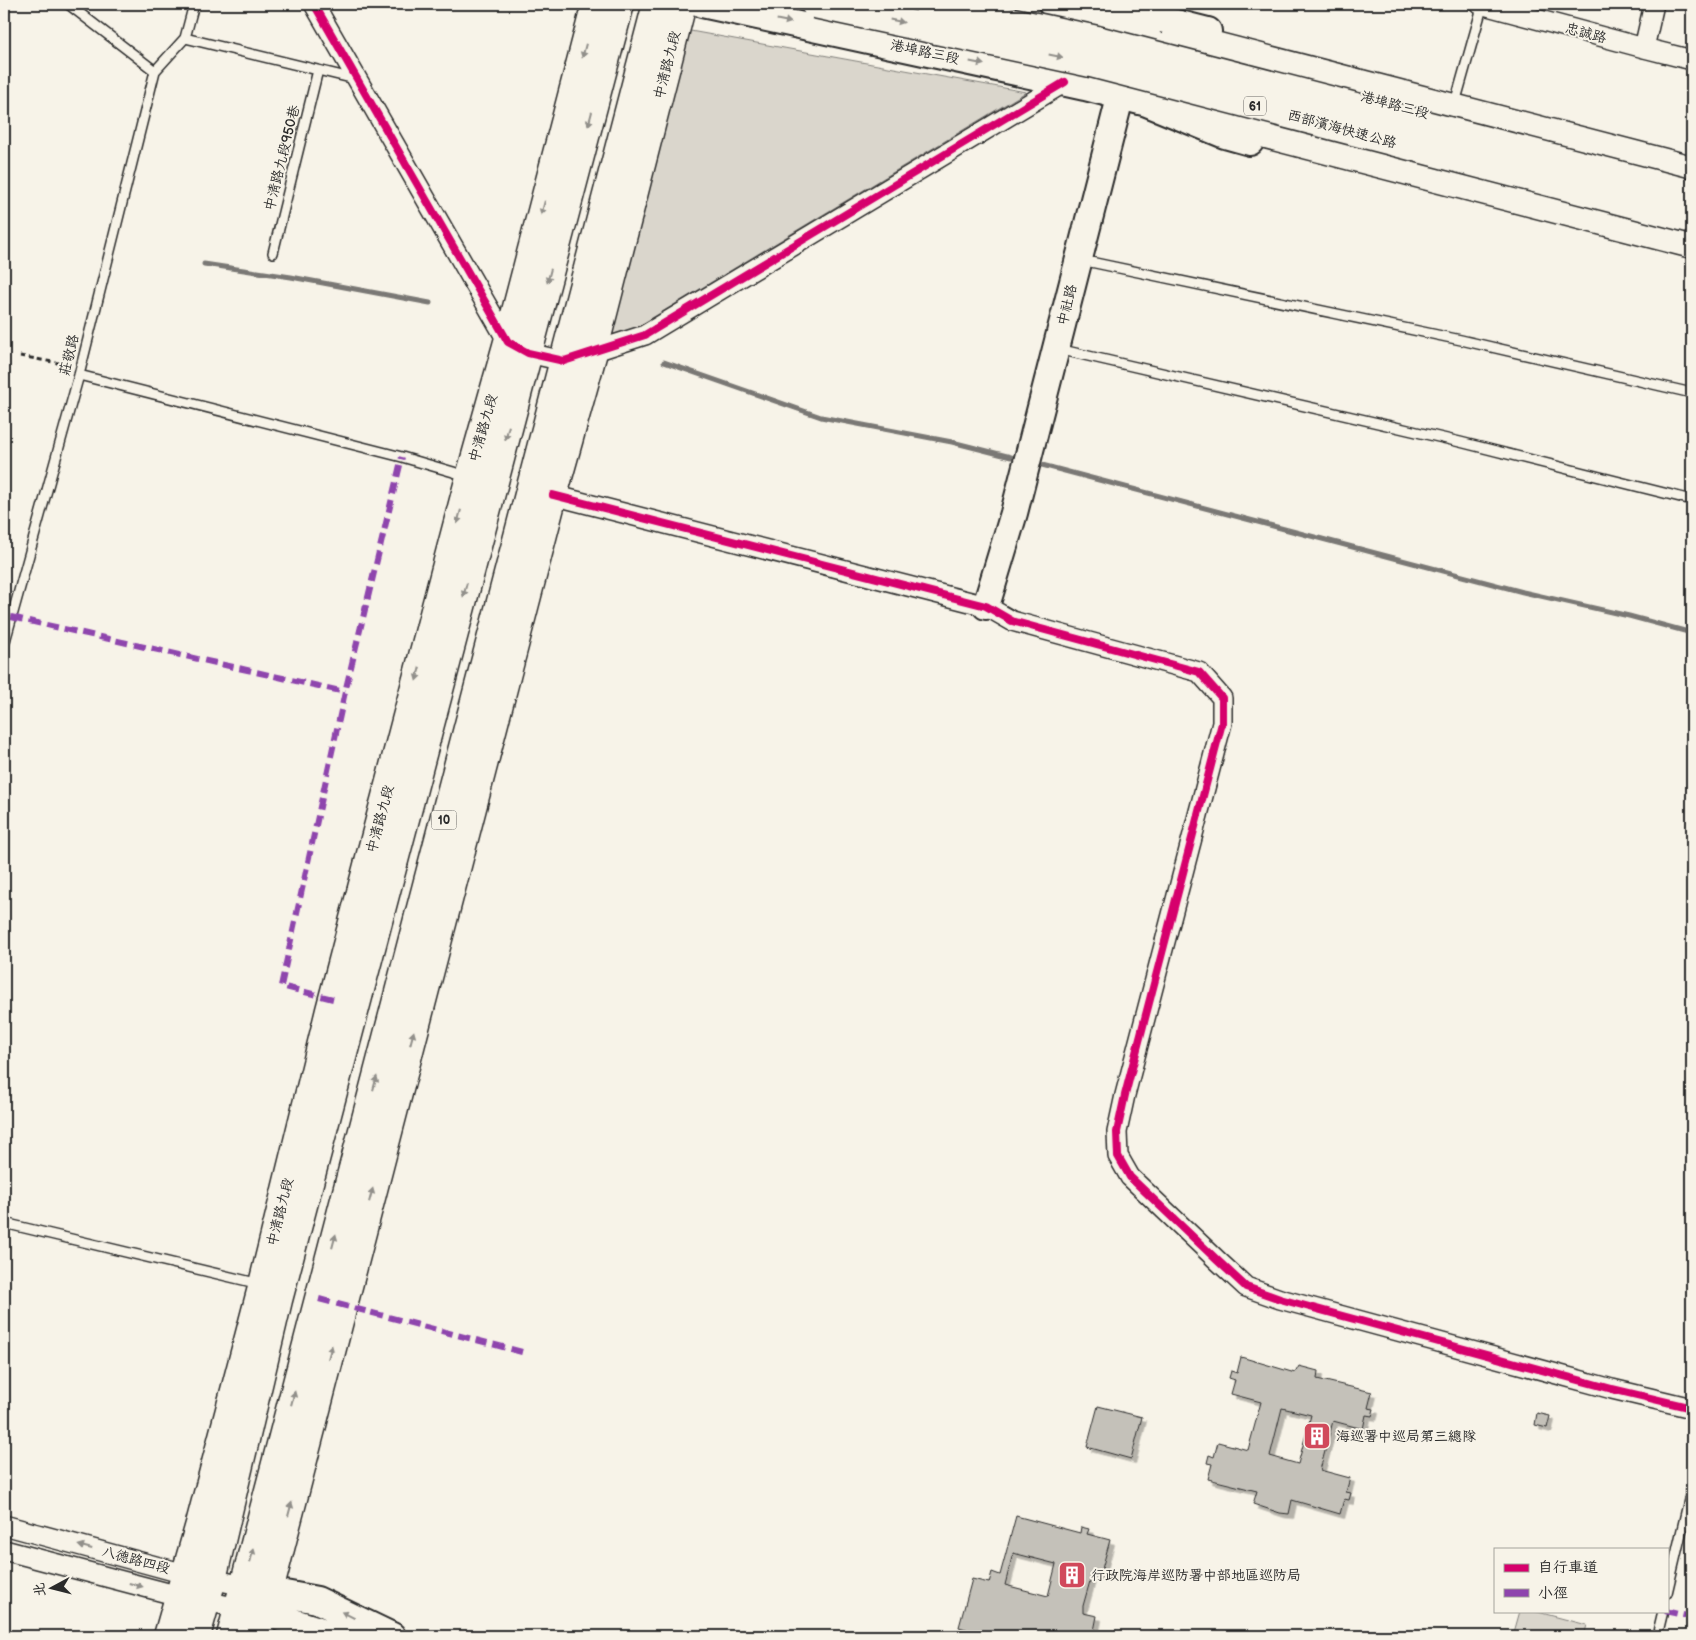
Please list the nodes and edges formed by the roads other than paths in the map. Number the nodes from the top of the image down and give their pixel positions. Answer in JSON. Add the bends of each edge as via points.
{"nodes":[{"id":1,"x":68,"y":4,"type":"edge"},
{"id":2,"x":194,"y":4,"type":"edge"},
{"id":3,"x":314,"y":4,"type":"edge"},
{"id":4,"x":596,"y":4,"type":"edge"},
{"id":5,"x":620,"y":4,"type":"edge"},
{"id":6,"x":657,"y":4,"type":"edge"},
{"id":7,"x":682,"y":4,"type":"edge"},
{"id":8,"x":702,"y":4,"type":"edge"},
{"id":9,"x":815,"y":4,"type":"edge"},
{"id":10,"x":928,"y":4,"type":"edge"},
{"id":11,"x":1052,"y":4,"type":"edge"},
{"id":12,"x":1482,"y":4,"type":"edge"},
{"id":13,"x":1654,"y":4,"type":"edge"},
{"id":14,"x":1094,"y":11,"type":"edge"},
{"id":15,"x":1139,"y":20,"type":"edge"},
{"id":16,"x":1176,"y":36,"type":"joint"},
{"id":17,"x":185,"y":38,"type":"junction"},
{"id":18,"x":1644,"y":48,"type":"junction"},
{"id":19,"x":1692,"y":60,"type":"edge"},
{"id":20,"x":318,"y":70,"type":"junction"},
{"id":21,"x":155,"y":71,"type":"junction"},
{"id":22,"x":358,"y":80,"type":"junction"},
{"id":23,"x":1065,"y":82,"type":"junction"},
{"id":24,"x":1120,"y":96,"type":"junction"},
{"id":25,"x":1457,"y":96,"type":"junction"},
{"id":26,"x":1147,"y":103,"type":"junction"},
{"id":27,"x":1227,"y":124,"type":"joint"},
{"id":28,"x":1692,"y":157,"type":"edge"},
{"id":29,"x":1692,"y":170,"type":"edge"},
{"id":30,"x":1692,"y":182,"type":"edge"},
{"id":31,"x":1692,"y":194,"type":"edge"},
{"id":32,"x":1692,"y":219,"type":"edge"},
{"id":33,"x":1692,"y":232,"type":"edge"},
{"id":34,"x":1692,"y":244,"type":"edge"},
{"id":35,"x":273,"y":253,"type":"dead end"},
{"id":36,"x":1692,"y":257,"type":"edge"},
{"id":37,"x":1079,"y":260,"type":"junction"},
{"id":38,"x":518,"y":347,"type":"junction"},
{"id":39,"x":1056,"y":348,"type":"junction"},
{"id":40,"x":593,"y":352,"type":"junction"},
{"id":41,"x":564,"y":361,"type":"junction"},
{"id":42,"x":80,"y":371,"type":"junction"},
{"id":43,"x":1692,"y":393,"type":"edge"},
{"id":44,"x":470,"y":477,"type":"junction"},
{"id":45,"x":553,"y":494,"type":"junction"},
{"id":46,"x":1692,"y":500,"type":"edge"},
{"id":47,"x":986,"y":606,"type":"junction"},
{"id":48,"x":7,"y":617,"type":"edge"},
{"id":49,"x":4,"y":645,"type":"edge"},
{"id":50,"x":4,"y":1223,"type":"edge"},
{"id":51,"x":262,"y":1284,"type":"junction"},
{"id":52,"x":1692,"y":1408,"type":"edge"},
{"id":53,"x":1692,"y":1487,"type":"edge"},
{"id":54,"x":4,"y":1525,"type":"edge"},
{"id":55,"x":4,"y":1550,"type":"edge"},
{"id":56,"x":182,"y":1585,"type":"junction"},
{"id":57,"x":1668,"y":1589,"type":"edge"},
{"id":58,"x":209,"y":1590,"type":"junction"},
{"id":59,"x":255,"y":1607,"type":"edge"},
{"id":60,"x":1663,"y":1612,"type":"edge"},
{"id":61,"x":168,"y":1636,"type":"edge"},
{"id":62,"x":196,"y":1636,"type":"edge"},
{"id":63,"x":232,"y":1636,"type":"edge"},
{"id":64,"x":337,"y":1636,"type":"edge"},
{"id":65,"x":392,"y":1636,"type":"edge"},
{"id":66,"x":1657,"y":1636,"type":"edge"}],
"edges":[{"from":1,"to":21,"type":"lane"},
{"from":2,"to":17,"type":"lane"},
{"from":3,"to":22,"type":"street"},
{"from":4,"to":38,"type":"main road","name":"中清路九段","one_way":true},
{"from":5,"to":38,"type":"main road","name":"中清路九段","one_way":true},
{"from":6,"to":41,"type":"main road","name":"中清路九段","number":"10"},
{"from":7,"to":40,"type":"main road","name":"中清路九段"},
{"from":8,"to":23,"type":"street","name":"港埠路三段","one_way":true},
{"from":9,"to":32,"type":"main road","name":"西部濱海快速公路","number":"61","one_way":true,"bridge":true,"via":[[1091,64]]},
{"from":10,"to":31,"type":"main road","name":"西部濱海快速公路","number":"61","bridge":true,"via":[[1097,40]]},
{"from":11,"to":14,"type":"street","name":"港埠路三段"},
{"from":12,"to":18,"type":"street","name":"忠誠路"},
{"from":12,"to":25,"type":"lane"},
{"from":13,"to":18,"type":"street"},
{"from":14,"to":15,"type":"street","name":"港埠路三段"},
{"from":15,"to":16,"type":"street","name":"港埠路三段"},
{"from":15,"to":24,"type":"street","name":"中社路"},
{"from":15,"to":25,"type":"street","name":"港埠路三段"},
{"from":15,"to":30,"type":"street","name":"港埠路三段"},
{"from":16,"to":29,"type":"main road"},
{"from":17,"to":20,"type":"lane"},
{"from":17,"to":21,"type":"lane"},
{"from":18,"to":19,"type":"street","name":"忠誠路"},
{"from":20,"to":22,"type":"lane"},
{"from":20,"to":35,"type":"lane","name":"中清路九段950巷"},
{"from":21,"to":42,"type":"lane","name":"莊敬路"},
{"from":22,"to":38,"type":"street"},
{"from":23,"to":24,"type":"street","name":"港埠路三段"},
{"from":23,"to":40,"type":"street","via":[[645,336]]},
{"from":24,"to":26,"type":"street","name":"港埠路三段"},
{"from":24,"to":37,"type":"street","name":"中社路"},
{"from":25,"to":28,"type":"street","name":"港埠路三段"},
{"from":26,"to":27,"type":"street","name":"港埠路三段"},
{"from":26,"to":33,"type":"street","name":"港埠路三段","via":[[1230,112]]},
{"from":26,"to":36,"type":"street","name":"港埠路三段","via":[[1224,136]]},
{"from":27,"to":34,"type":"main road"},
{"from":37,"to":39,"type":"street","name":"中社路"},
{"from":37,"to":43,"type":"lane","via":[[1461,340]]},
{"from":38,"to":41,"type":"street"},
{"from":38,"to":44,"type":"main road","name":"中清路九段"},
{"from":38,"to":58,"type":"main road","name":"中清路九段","one_way":true},
{"from":39,"to":46,"type":"lane"},
{"from":39,"to":47,"type":"street","name":"中社路","via":[[1014,513]]},
{"from":40,"to":41,"type":"street"},
{"from":40,"to":45,"type":"main road","name":"中清路九段"},
{"from":59,"to":41,"type":"main road","name":"中清路九段","number":"10","one_way":true},
{"from":42,"to":44,"type":"lane"},
{"from":42,"to":48,"type":"lane","name":"莊敬路"},
{"from":44,"to":51,"type":"main road","name":"中清路九段","one_way":true,"via":[[330,1010]]},
{"from":45,"to":47,"type":"street"},
{"from":59,"to":45,"type":"main road","name":"中清路九段","one_way":true},
{"from":47,"to":52,"type":"street","via":[[1012,621],[1199,672],[1222,698],[1222,723],[1117,1132],[1118,1156],[1130,1177],[1246,1286],[1280,1299],[1602,1387]]},
{"from":48,"to":49,"type":"lane","name":"莊敬路"},
{"from":50,"to":51,"type":"lane"},
{"from":51,"to":56,"type":"main road","name":"中清路九段"},
{"from":53,"to":57,"type":"lane"},
{"from":56,"to":54,"type":"street","name":"八德路四段","one_way":true},
{"from":55,"to":56,"type":"street","name":"八德路四段","one_way":true},
{"from":56,"to":58,"type":"street","name":"八德路四段"},
{"from":56,"to":61,"type":"main road","name":"中清路九段"},
{"from":58,"to":59,"type":"street","name":"八德路四段"},
{"from":58,"to":62,"type":"main road","name":"中清路九段"},
{"from":59,"to":63,"type":"main road","name":"中清路九段","number":"10"},
{"from":59,"to":64,"type":"street"},
{"from":65,"to":59,"type":"street","one_way":true,"via":[[317,1600]]},
{"from":60,"to":66,"type":"lane"}]}
